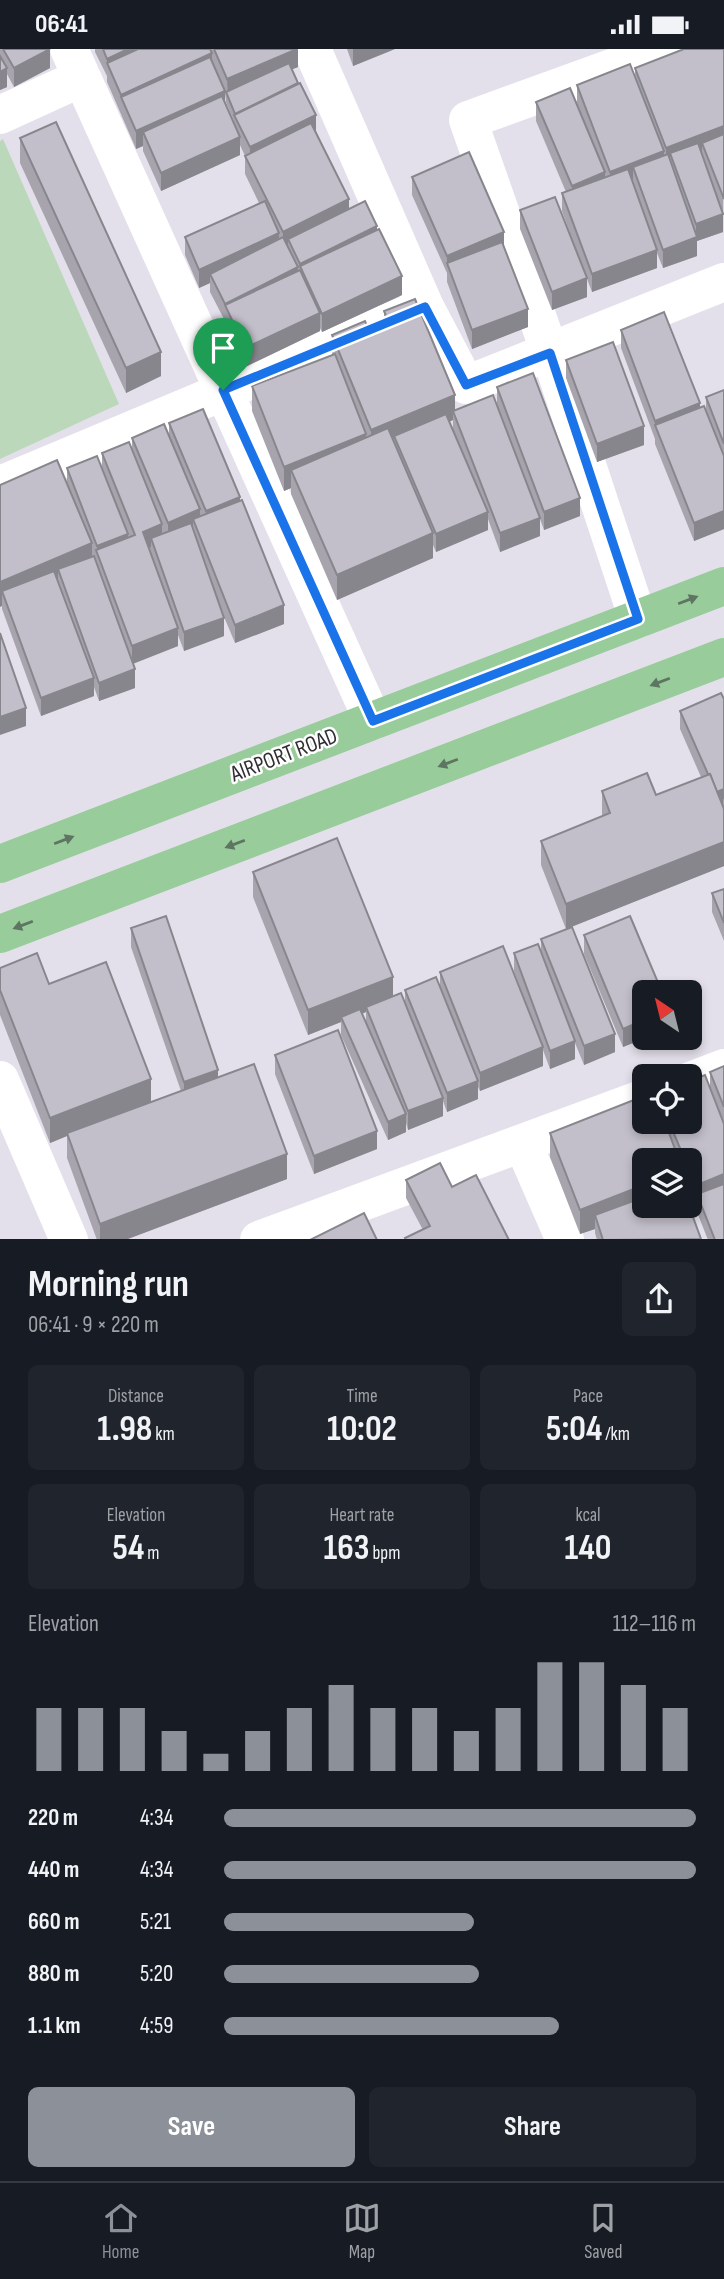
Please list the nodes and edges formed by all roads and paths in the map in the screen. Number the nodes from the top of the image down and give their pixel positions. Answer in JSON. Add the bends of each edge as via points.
{"nodes":[{"id":1,"x":312,"y":49,"type":"edge"},
{"id":2,"x":664,"y":49,"type":"edge"},
{"id":3,"x":75,"y":64,"type":"edge"},
{"id":4,"x":0,"y":115,"type":"edge"},
{"id":5,"x":724,"y":282,"type":"edge"},
{"id":6,"x":425,"y":307,"type":"junction"},
{"id":7,"x":550,"y":353,"type":"junction"},
{"id":8,"x":223,"y":390,"type":"junction"},
{"id":9,"x":0,"y":485,"type":"edge"},
{"id":10,"x":724,"y":586,"type":"edge"},
{"id":11,"x":638,"y":619,"type":"junction"},
{"id":12,"x":724,"y":657,"type":"edge"},
{"id":13,"x":373,"y":721,"type":"junction"},
{"id":14,"x":0,"y":864,"type":"edge"},
{"id":15,"x":0,"y":934,"type":"edge"},
{"id":16,"x":724,"y":1068,"type":"edge"},
{"id":17,"x":702,"y":1076,"type":"edge"},
{"id":18,"x":0,"y":1080,"type":"edge"},
{"id":19,"x":632,"y":1103,"type":"edge"},
{"id":20,"x":523,"y":1145,"type":"junction"},
{"id":21,"x":69,"y":1239,"type":"edge"},
{"id":22,"x":262,"y":1239,"type":"edge"},
{"id":23,"x":565,"y":1239,"type":"edge"}],
"edges":[{"from":1,"to":6,"type":"street"},
{"from":2,"to":7,"type":"street","via":[[468,120]]},
{"from":3,"to":4,"type":"street"},
{"from":3,"to":8,"type":"street"},
{"from":5,"to":7,"type":"street"},
{"from":6,"to":7,"type":"street","via":[[466,385]]},
{"from":6,"to":8,"type":"street"},
{"from":7,"to":11,"type":"street"},
{"from":8,"to":9,"type":"street"},
{"from":8,"to":13,"type":"street"},
{"from":11,"to":10,"type":"main road","name":"AIRPORT ROAD","one_way":true},
{"from":11,"to":13,"type":"main road","name":"AIRPORT ROAD"},
{"from":12,"to":15,"type":"main road","one_way":true},
{"from":14,"to":13,"type":"main road","name":"AIRPORT ROAD","one_way":true},
{"from":16,"to":17,"type":"street"},
{"from":18,"to":21,"type":"street"},
{"from":19,"to":20,"type":"street"},
{"from":20,"to":22,"type":"street"},
{"from":20,"to":23,"type":"street"}]}
